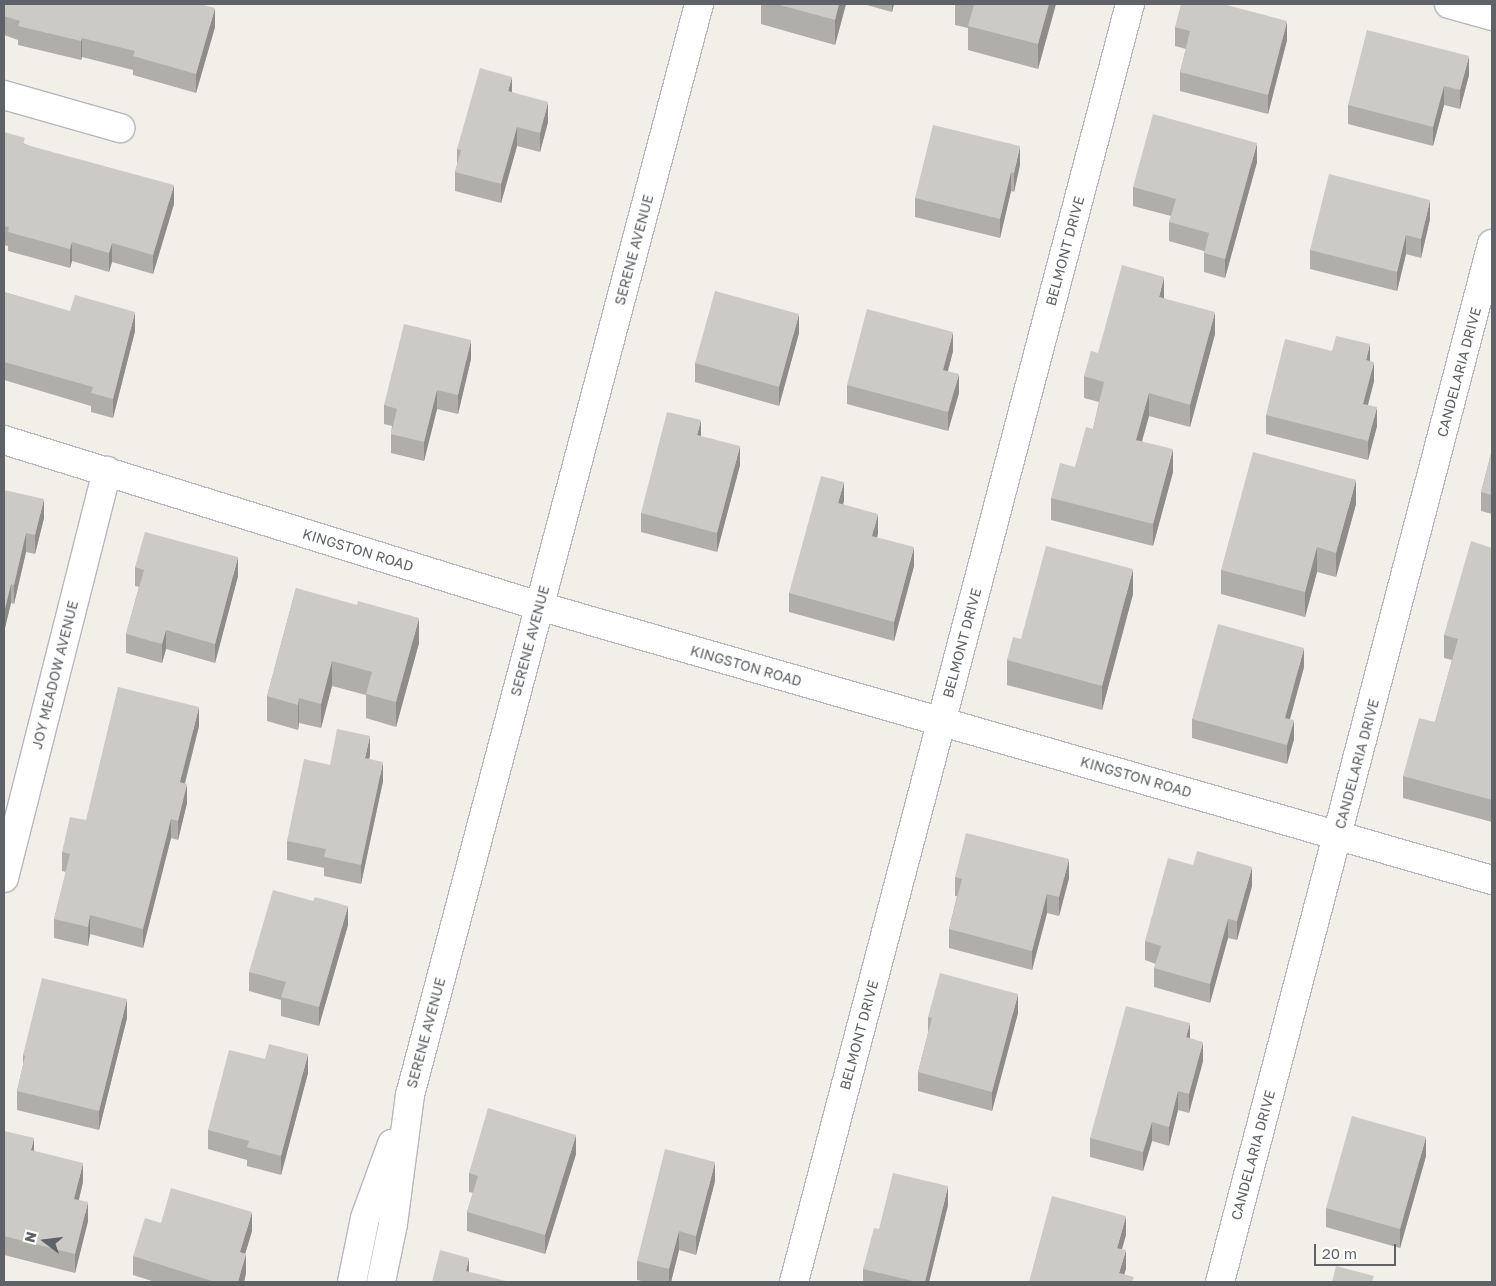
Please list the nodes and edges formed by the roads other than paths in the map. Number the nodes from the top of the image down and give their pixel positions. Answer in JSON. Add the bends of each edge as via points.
{"nodes":[{"id":1,"x":699,"y":4,"type":"edge"},
{"id":2,"x":1130,"y":4,"type":"edge"},
{"id":3,"x":1449,"y":4,"type":"edge"},
{"id":4,"x":1492,"y":16,"type":"edge"},
{"id":5,"x":4,"y":95,"type":"edge"},
{"id":6,"x":120,"y":128,"type":"dead end"},
{"id":7,"x":1492,"y":244,"type":"edge"},
{"id":8,"x":4,"y":440,"type":"edge"},
{"id":9,"x":107,"y":471,"type":"junction"},
{"id":10,"x":540,"y":606,"type":"junction"},
{"id":11,"x":941,"y":722,"type":"junction"},
{"id":12,"x":1339,"y":834,"type":"junction"},
{"id":13,"x":4,"y":878,"type":"edge"},
{"id":14,"x":1492,"y":880,"type":"edge"},
{"id":15,"x":410,"y":1095,"type":"junction"},
{"id":16,"x":352,"y":1282,"type":"edge"},
{"id":17,"x":381,"y":1282,"type":"edge"},
{"id":18,"x":794,"y":1282,"type":"edge"},
{"id":19,"x":1220,"y":1282,"type":"edge"}],
"edges":[{"from":1,"to":10,"type":"street","name":"SERENE AVENUE"},
{"from":2,"to":11,"type":"street","name":"BELMONT DRIVE"},
{"from":3,"to":4,"type":"street"},
{"from":5,"to":6,"type":"street"},
{"from":7,"to":12,"type":"street","name":"CANDELARIA DRIVE"},
{"from":8,"to":9,"type":"street","name":"KINGSTON ROAD"},
{"from":9,"to":10,"type":"street","name":"KINGSTON ROAD"},
{"from":9,"to":13,"type":"street","name":"JOY MEADOW AVENUE"},
{"from":10,"to":11,"type":"street","name":"KINGSTON ROAD"},
{"from":10,"to":15,"type":"street","name":"SERENE AVENUE"},
{"from":11,"to":12,"type":"street","name":"KINGSTON ROAD"},
{"from":11,"to":18,"type":"street","name":"BELMONT DRIVE"},
{"from":12,"to":14,"type":"street","name":"KINGSTON ROAD"},
{"from":12,"to":19,"type":"street","name":"CANDELARIA DRIVE"},
{"from":15,"to":16,"type":"street","via":[[365,1218]]},
{"from":15,"to":17,"type":"street","name":"SERENE AVENUE","via":[[393,1224]]}]}
